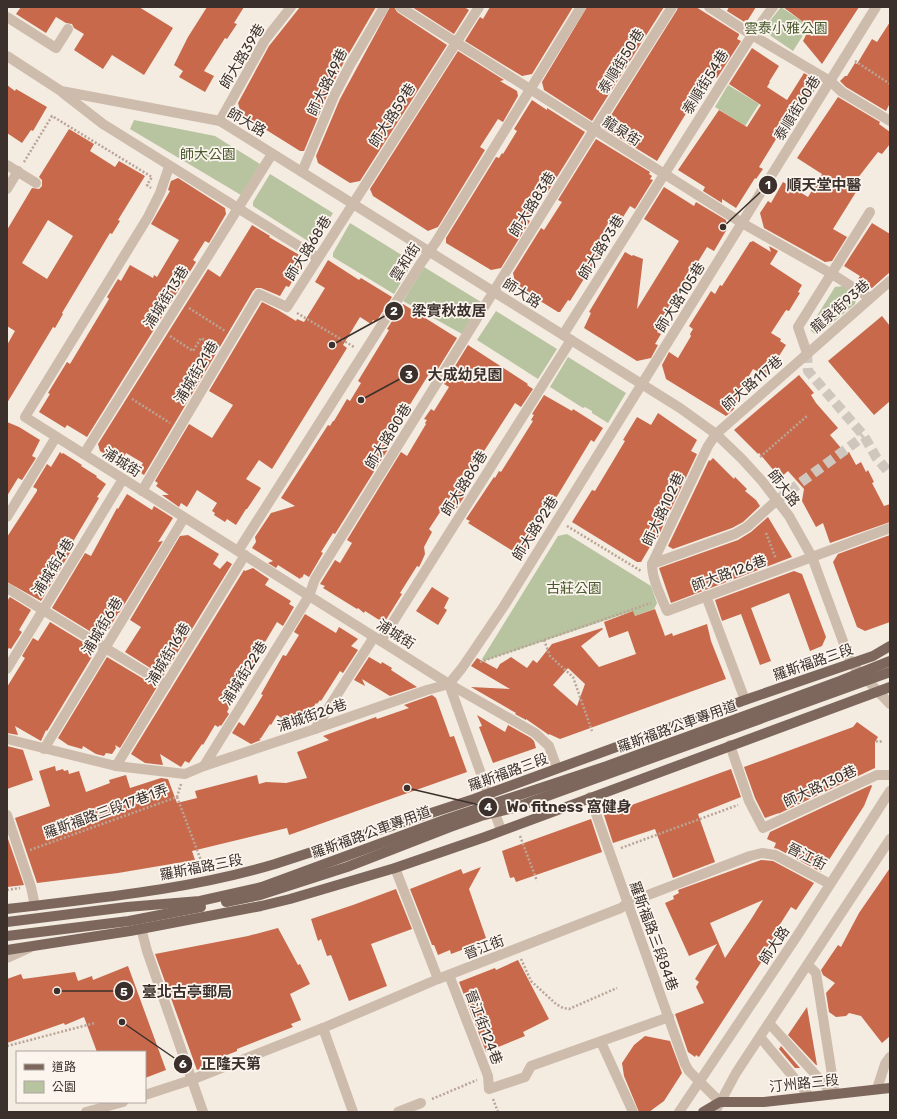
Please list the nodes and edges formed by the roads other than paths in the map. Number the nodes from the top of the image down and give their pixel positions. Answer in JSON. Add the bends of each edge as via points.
{"nodes":[{"id":1,"x":291,"y":7,"type":"edge"},
{"id":2,"x":384,"y":7,"type":"edge"},
{"id":3,"x":400,"y":7,"type":"edge"},
{"id":4,"x":479,"y":7,"type":"edge"},
{"id":5,"x":582,"y":7,"type":"edge"},
{"id":6,"x":672,"y":7,"type":"edge"},
{"id":7,"x":709,"y":7,"type":"edge"},
{"id":8,"x":773,"y":7,"type":"edge"},
{"id":9,"x":876,"y":7,"type":"edge"},
{"id":10,"x":7,"y":17,"type":"edge"},
{"id":11,"x":68,"y":29,"type":"dead end"},
{"id":12,"x":752,"y":35,"type":"junction"},
{"id":13,"x":455,"y":42,"type":"junction"},
{"id":14,"x":7,"y":56,"type":"edge"},
{"id":15,"x":830,"y":81,"type":"junction"},
{"id":16,"x":530,"y":89,"type":"junction"},
{"id":17,"x":61,"y":91,"type":"junction"},
{"id":18,"x":220,"y":121,"type":"junction"},
{"id":19,"x":890,"y":121,"type":"edge"},
{"id":20,"x":594,"y":130,"type":"junction"},
{"id":21,"x":272,"y":154,"type":"junction"},
{"id":22,"x":7,"y":165,"type":"edge"},
{"id":23,"x":169,"y":166,"type":"junction"},
{"id":24,"x":18,"y":171,"type":"junction"},
{"id":25,"x":302,"y":172,"type":"junction"},
{"id":26,"x":663,"y":174,"type":"junction"},
{"id":27,"x":36,"y":182,"type":"dead end"},
{"id":28,"x":7,"y":188,"type":"edge"},
{"id":29,"x":352,"y":204,"type":"junction"},
{"id":30,"x":238,"y":208,"type":"junction"},
{"id":31,"x":870,"y":212,"type":"dead end"},
{"id":32,"x":742,"y":223,"type":"junction"},
{"id":33,"x":428,"y":251,"type":"junction"},
{"id":34,"x":318,"y":258,"type":"junction"},
{"id":35,"x":832,"y":274,"type":"junction"},
{"id":36,"x":890,"y":281,"type":"edge"},
{"id":37,"x":494,"y":292,"type":"junction"},
{"id":38,"x":870,"y":298,"type":"junction"},
{"id":39,"x":287,"y":306,"type":"joint"},
{"id":40,"x":567,"y":338,"type":"junction"},
{"id":41,"x":808,"y":353,"type":"junction"},
{"id":42,"x":641,"y":384,"type":"junction"},
{"id":43,"x":716,"y":434,"type":"junction"},
{"id":44,"x":56,"y":438,"type":"junction"},
{"id":45,"x":84,"y":454,"type":"junction"},
{"id":46,"x":123,"y":479,"type":"junction"},
{"id":47,"x":142,"y":491,"type":"junction"},
{"id":48,"x":777,"y":500,"type":"junction"},
{"id":49,"x":7,"y":517,"type":"edge"},
{"id":50,"x":184,"y":518,"type":"junction"},
{"id":51,"x":890,"y":528,"type":"edge"},
{"id":52,"x":241,"y":553,"type":"junction"},
{"id":53,"x":812,"y":557,"type":"junction"},
{"id":54,"x":652,"y":564,"type":"junction"},
{"id":55,"x":7,"y":588,"type":"edge"},
{"id":56,"x":309,"y":596,"type":"junction"},
{"id":57,"x":706,"y":596,"type":"junction"},
{"id":58,"x":662,"y":599,"type":"joint"},
{"id":59,"x":43,"y":610,"type":"junction"},
{"id":60,"x":378,"y":639,"type":"junction"},
{"id":61,"x":890,"y":646,"type":"edge"},
{"id":62,"x":105,"y":649,"type":"junction"},
{"id":63,"x":890,"y":661,"type":"edge"},
{"id":64,"x":851,"y":663,"type":"junction"},
{"id":65,"x":7,"y":669,"type":"edge"},
{"id":66,"x":863,"y":671,"type":"junction"},
{"id":67,"x":890,"y":672,"type":"edge"},
{"id":68,"x":867,"y":681,"type":"junction"},
{"id":69,"x":449,"y":684,"type":"junction"},
{"id":70,"x":166,"y":685,"type":"junction"},
{"id":71,"x":890,"y":687,"type":"edge"},
{"id":72,"x":877,"y":691,"type":"junction"},
{"id":73,"x":745,"y":700,"type":"junction"},
{"id":74,"x":890,"y":704,"type":"edge"},
{"id":75,"x":316,"y":729,"type":"junction"},
{"id":76,"x":7,"y":739,"type":"edge"},
{"id":77,"x":730,"y":745,"type":"junction"},
{"id":78,"x":44,"y":749,"type":"junction"},
{"id":79,"x":116,"y":766,"type":"junction"},
{"id":80,"x":204,"y":766,"type":"junction"},
{"id":81,"x":557,"y":768,"type":"junction"},
{"id":82,"x":890,"y":775,"type":"edge"},
{"id":83,"x":890,"y":791,"type":"edge"},
{"id":84,"x":488,"y":794,"type":"junction"},
{"id":85,"x":590,"y":797,"type":"junction"},
{"id":86,"x":494,"y":809,"type":"junction"},
{"id":87,"x":7,"y":815,"type":"edge"},
{"id":88,"x":501,"y":830,"type":"junction"},
{"id":89,"x":890,"y":839,"type":"edge"},
{"id":90,"x":395,"y":868,"type":"junction"},
{"id":91,"x":830,"y":884,"type":"junction"},
{"id":92,"x":627,"y":904,"type":"junction"},
{"id":93,"x":35,"y":906,"type":"junction"},
{"id":94,"x":7,"y":909,"type":"edge"},
{"id":95,"x":7,"y":922,"type":"edge"},
{"id":96,"x":141,"y":928,"type":"junction"},
{"id":97,"x":7,"y":936,"type":"edge"},
{"id":98,"x":31,"y":947,"type":"junction"},
{"id":99,"x":7,"y":950,"type":"edge"},
{"id":100,"x":7,"y":958,"type":"edge"},
{"id":101,"x":808,"y":965,"type":"junction"},
{"id":102,"x":449,"y":975,"type":"junction"},
{"id":103,"x":438,"y":979,"type":"junction"},
{"id":104,"x":669,"y":1017,"type":"junction"},
{"id":105,"x":769,"y":1023,"type":"junction"},
{"id":106,"x":324,"y":1028,"type":"junction"},
{"id":107,"x":760,"y":1037,"type":"junction"},
{"id":108,"x":601,"y":1042,"type":"junction"},
{"id":109,"x":890,"y":1058,"type":"edge"},
{"id":110,"x":191,"y":1080,"type":"junction"},
{"id":111,"x":699,"y":1081,"type":"junction"},
{"id":112,"x":890,"y":1088,"type":"edge"},
{"id":113,"x":877,"y":1090,"type":"junction"},
{"id":114,"x":834,"y":1094,"type":"junction"},
{"id":115,"x":146,"y":1095,"type":"edge"},
{"id":116,"x":810,"y":1097,"type":"junction"},
{"id":117,"x":425,"y":1102,"type":"road end"},
{"id":118,"x":720,"y":1102,"type":"junction"},
{"id":119,"x":118,"y":1103,"type":"edge"},
{"id":120,"x":86,"y":1112,"type":"edge"},
{"id":121,"x":203,"y":1112,"type":"edge"},
{"id":122,"x":353,"y":1112,"type":"edge"},
{"id":123,"x":398,"y":1112,"type":"edge"},
{"id":124,"x":633,"y":1112,"type":"edge"},
{"id":125,"x":679,"y":1112,"type":"edge"},
{"id":126,"x":703,"y":1112,"type":"edge"},
{"id":127,"x":715,"y":1112,"type":"edge"}],
"edges":[{"from":1,"to":18,"type":"street","name":"師大路39巷","via":[[265,40]]},
{"from":2,"to":25,"type":"street","name":"師大路49巷","via":[[346,71]]},
{"from":3,"to":13,"type":"street","name":"龍泉街"},
{"from":4,"to":13,"type":"street","name":"師大路59巷"},
{"from":5,"to":16,"type":"street","name":"雲和街"},
{"from":6,"to":20,"type":"street","name":"泰順街50巷"},
{"from":7,"to":12,"type":"street"},
{"from":8,"to":12,"type":"street","name":"泰順街54巷"},
{"from":9,"to":15,"type":"street","name":"泰順街60巷"},
{"from":10,"to":11,"type":"street","via":[[56,48]]},
{"from":12,"to":15,"type":"street"},
{"from":12,"to":26,"type":"street","name":"泰順街54巷"},
{"from":13,"to":16,"type":"street","name":"龍泉街"},
{"from":13,"to":29,"type":"street","name":"師大路59巷"},
{"from":14,"to":17,"type":"street","name":"師大路"},
{"from":15,"to":19,"type":"street","via":[[842,92]]},
{"from":15,"to":32,"type":"street","name":"泰順街60巷"},
{"from":16,"to":20,"type":"street","name":"龍泉街"},
{"from":16,"to":33,"type":"street","name":"雲和街"},
{"from":17,"to":18,"type":"street","name":"師大路"},
{"from":17,"to":23,"type":"street","name":"師大路","via":[[103,124]]},
{"from":18,"to":21,"type":"street","name":"師大路"},
{"from":20,"to":26,"type":"street","name":"龍泉街"},
{"from":20,"to":37,"type":"street","name":"師大路83巷"},
{"from":21,"to":25,"type":"street","name":"師大路"},
{"from":21,"to":30,"type":"street","name":"浦城街13巷"},
{"from":22,"to":24,"type":"street"},
{"from":23,"to":30,"type":"street","name":"師大路"},
{"from":23,"to":44,"type":"street","name":"浦城街","via":[[148,217],[25,418]]},
{"from":24,"to":27,"type":"street"},
{"from":24,"to":28,"type":"street"},
{"from":25,"to":29,"type":"street","name":"師大路"},
{"from":26,"to":32,"type":"street","name":"龍泉街"},
{"from":26,"to":40,"type":"street","name":"師大路93巷"},
{"from":29,"to":33,"type":"street","name":"師大路"},
{"from":29,"to":34,"type":"street","name":"師大路68巷"},
{"from":30,"to":34,"type":"street","name":"師大路"},
{"from":30,"to":45,"type":"street","name":"浦城街13巷"},
{"from":31,"to":35,"type":"street"},
{"from":32,"to":35,"type":"street","name":"龍泉街"},
{"from":32,"to":42,"type":"street","name":"師大路105巷"},
{"from":33,"to":37,"type":"street","name":"師大路"},
{"from":33,"to":52,"type":"street","name":"雲和街"},
{"from":34,"to":39,"type":"street","name":"師大路68巷"},
{"from":35,"to":38,"type":"street","name":"龍泉街"},
{"from":35,"to":41,"type":"street","via":[[798,327]]},
{"from":36,"to":38,"type":"street","name":"龍泉街93巷"},
{"from":37,"to":40,"type":"street","name":"師大路"},
{"from":37,"to":56,"type":"street","name":"師大路80巷","via":[[315,579]]},
{"from":38,"to":41,"type":"street","name":"龍泉街93巷"},
{"from":39,"to":47,"type":"street","name":"浦城街21巷","via":[[259,294]]},
{"from":40,"to":42,"type":"street","name":"師大路"},
{"from":40,"to":60,"type":"street","name":"師大路86巷"},
{"from":41,"to":43,"type":"street","name":"師大路117巷"},
{"from":42,"to":43,"type":"street","name":"師大路"},
{"from":42,"to":69,"type":"street","name":"師大路92巷","via":[[504,606]]},
{"from":43,"to":48,"type":"street","name":"師大路","via":[[742,459]]},
{"from":43,"to":54,"type":"street","name":"師大路102巷"},
{"from":44,"to":45,"type":"street","name":"浦城街"},
{"from":44,"to":49,"type":"street"},
{"from":45,"to":46,"type":"street","name":"浦城街"},
{"from":46,"to":47,"type":"street","name":"浦城街"},
{"from":46,"to":59,"type":"street","name":"浦城街4巷"},
{"from":47,"to":50,"type":"street","name":"浦城街"},
{"from":48,"to":53,"type":"street","name":"師大路"},
{"from":48,"to":54,"type":"street","via":[[747,527],[735,534]]},
{"from":50,"to":52,"type":"street","name":"浦城街"},
{"from":50,"to":62,"type":"street","name":"浦城街6巷"},
{"from":51,"to":53,"type":"street","name":"師大路126巷"},
{"from":52,"to":56,"type":"street","name":"浦城街"},
{"from":52,"to":70,"type":"street","name":"浦城街16巷"},
{"from":53,"to":57,"type":"street","name":"師大路126巷"},
{"from":53,"to":64,"type":"street","name":"師大路"},
{"from":54,"to":58,"type":"street","name":"師大路102巷"},
{"from":55,"to":59,"type":"street"},
{"from":56,"to":60,"type":"street","name":"浦城街"},
{"from":56,"to":80,"type":"street","name":"浦城街22巷"},
{"from":57,"to":58,"type":"street","name":"師大路126巷","via":[[667,611]]},
{"from":57,"to":73,"type":"street"},
{"from":59,"to":62,"type":"street"},
{"from":59,"to":65,"type":"street","name":"浦城街4巷"},
{"from":60,"to":69,"type":"street","name":"浦城街"},
{"from":60,"to":75,"type":"street","name":"師大路86巷"},
{"from":61,"to":64,"type":"main road","name":"羅斯福路三段","via":[[873,656]]},
{"from":62,"to":70,"type":"street"},
{"from":62,"to":78,"type":"street","name":"浦城街6巷"},
{"from":63,"to":66,"type":"main road","name":"羅斯福路公車專用道"},
{"from":64,"to":66,"type":"street"},
{"from":64,"to":73,"type":"main road","name":"羅斯福路三段"},
{"from":66,"to":67,"type":"street"},
{"from":66,"to":68,"type":"street"},
{"from":66,"to":86,"type":"main road","name":"羅斯福路公車專用道"},
{"from":67,"to":68,"type":"main road","name":"羅斯福路公車專用道"},
{"from":68,"to":72,"type":"street"},
{"from":68,"to":86,"type":"main road","name":"羅斯福路公車專用道","via":[[514,808]]},
{"from":69,"to":75,"type":"street","name":"浦城街26巷"},
{"from":69,"to":81,"type":"street","name":"浦城街","via":[[535,733],[549,746]]},
{"from":69,"to":84,"type":"street"},
{"from":70,"to":79,"type":"street","name":"浦城街16巷"},
{"from":71,"to":72,"type":"main road"},
{"from":72,"to":74,"type":"street"},
{"from":72,"to":77,"type":"main road"},
{"from":73,"to":81,"type":"main road","name":"羅斯福路三段"},
{"from":75,"to":80,"type":"street","name":"浦城街26巷"},
{"from":76,"to":78,"type":"street"},
{"from":77,"to":82,"type":"street","name":"師大路130巷","via":[[749,801],[763,828],[866,780]]},
{"from":77,"to":85,"type":"main road"},
{"from":78,"to":79,"type":"street"},
{"from":79,"to":80,"type":"street","name":"浦城街26巷","via":[[185,774]]},
{"from":81,"to":84,"type":"main road","name":"羅斯福路三段"},
{"from":83,"to":91,"type":"street","name":"師大路"},
{"from":84,"to":86,"type":"street"},
{"from":84,"to":93,"type":"main road","name":"羅斯福路三段","via":[[242,874],[125,895]]},
{"from":85,"to":88,"type":"main road"},
{"from":85,"to":92,"type":"street","name":"羅斯福路三段84巷"},
{"from":86,"to":88,"type":"street"},
{"from":86,"to":95,"type":"main road","name":"羅斯福路公車專用道","via":[[447,819],[262,887],[200,901],[126,906]]},
{"from":86,"to":97,"type":"main road","name":"羅斯福路公車專用道","via":[[347,867],[260,895],[129,921]]},
{"from":87,"to":93,"type":"street"},
{"from":88,"to":90,"type":"main road"},
{"from":89,"to":101,"type":"street"},
{"from":90,"to":96,"type":"main road","via":[[275,903]]},
{"from":90,"to":103,"type":"street"},
{"from":91,"to":92,"type":"street","name":"晉江街","via":[[775,855],[762,853]]},
{"from":91,"to":111,"type":"street","name":"師大路"},
{"from":92,"to":102,"type":"street","name":"晉江街"},
{"from":92,"to":104,"type":"street","name":"羅斯福路三段84巷"},
{"from":93,"to":94,"type":"main road","name":"羅斯福路三段"},
{"from":96,"to":98,"type":"main road"},
{"from":96,"to":110,"type":"street"},
{"from":98,"to":99,"type":"main road"},
{"from":98,"to":100,"type":"street"},
{"from":101,"to":105,"type":"street"},
{"from":101,"to":114,"type":"street","via":[[816,973]]},
{"from":102,"to":103,"type":"street","name":"晉江街"},
{"from":102,"to":108,"type":"street","name":"晉江街124巷","via":[[488,1076],[489,1089],[525,1077],[531,1066]]},
{"from":103,"to":106,"type":"street","name":"晉江街"},
{"from":104,"to":108,"type":"street"},
{"from":104,"to":111,"type":"street","name":"羅斯福路三段84巷","via":[[685,1064]]},
{"from":105,"to":107,"type":"street"},
{"from":105,"to":114,"type":"street"},
{"from":106,"to":110,"type":"street","name":"晉江街"},
{"from":106,"to":122,"type":"street"},
{"from":107,"to":116,"type":"street"},
{"from":107,"to":118,"type":"street"},
{"from":108,"to":124,"type":"street"},
{"from":109,"to":113,"type":"street","via":[[885,1064]]},
{"from":110,"to":115,"type":"street","name":"晉江街"},
{"from":110,"to":121,"type":"street"},
{"from":111,"to":118,"type":"street"},
{"from":111,"to":125,"type":"street","name":"師大路"},
{"from":112,"to":113,"type":"main road","name":"汀州路三段"},
{"from":113,"to":114,"type":"main road","name":"汀州路三段"},
{"from":114,"to":116,"type":"main road","name":"汀州路三段"},
{"from":116,"to":118,"type":"main road","name":"汀州路三段","via":[[764,1102]]},
{"from":117,"to":123,"type":"street"},
{"from":118,"to":126,"type":"main road"},
{"from":118,"to":127,"type":"street"},
{"from":119,"to":120,"type":"street"}]}
